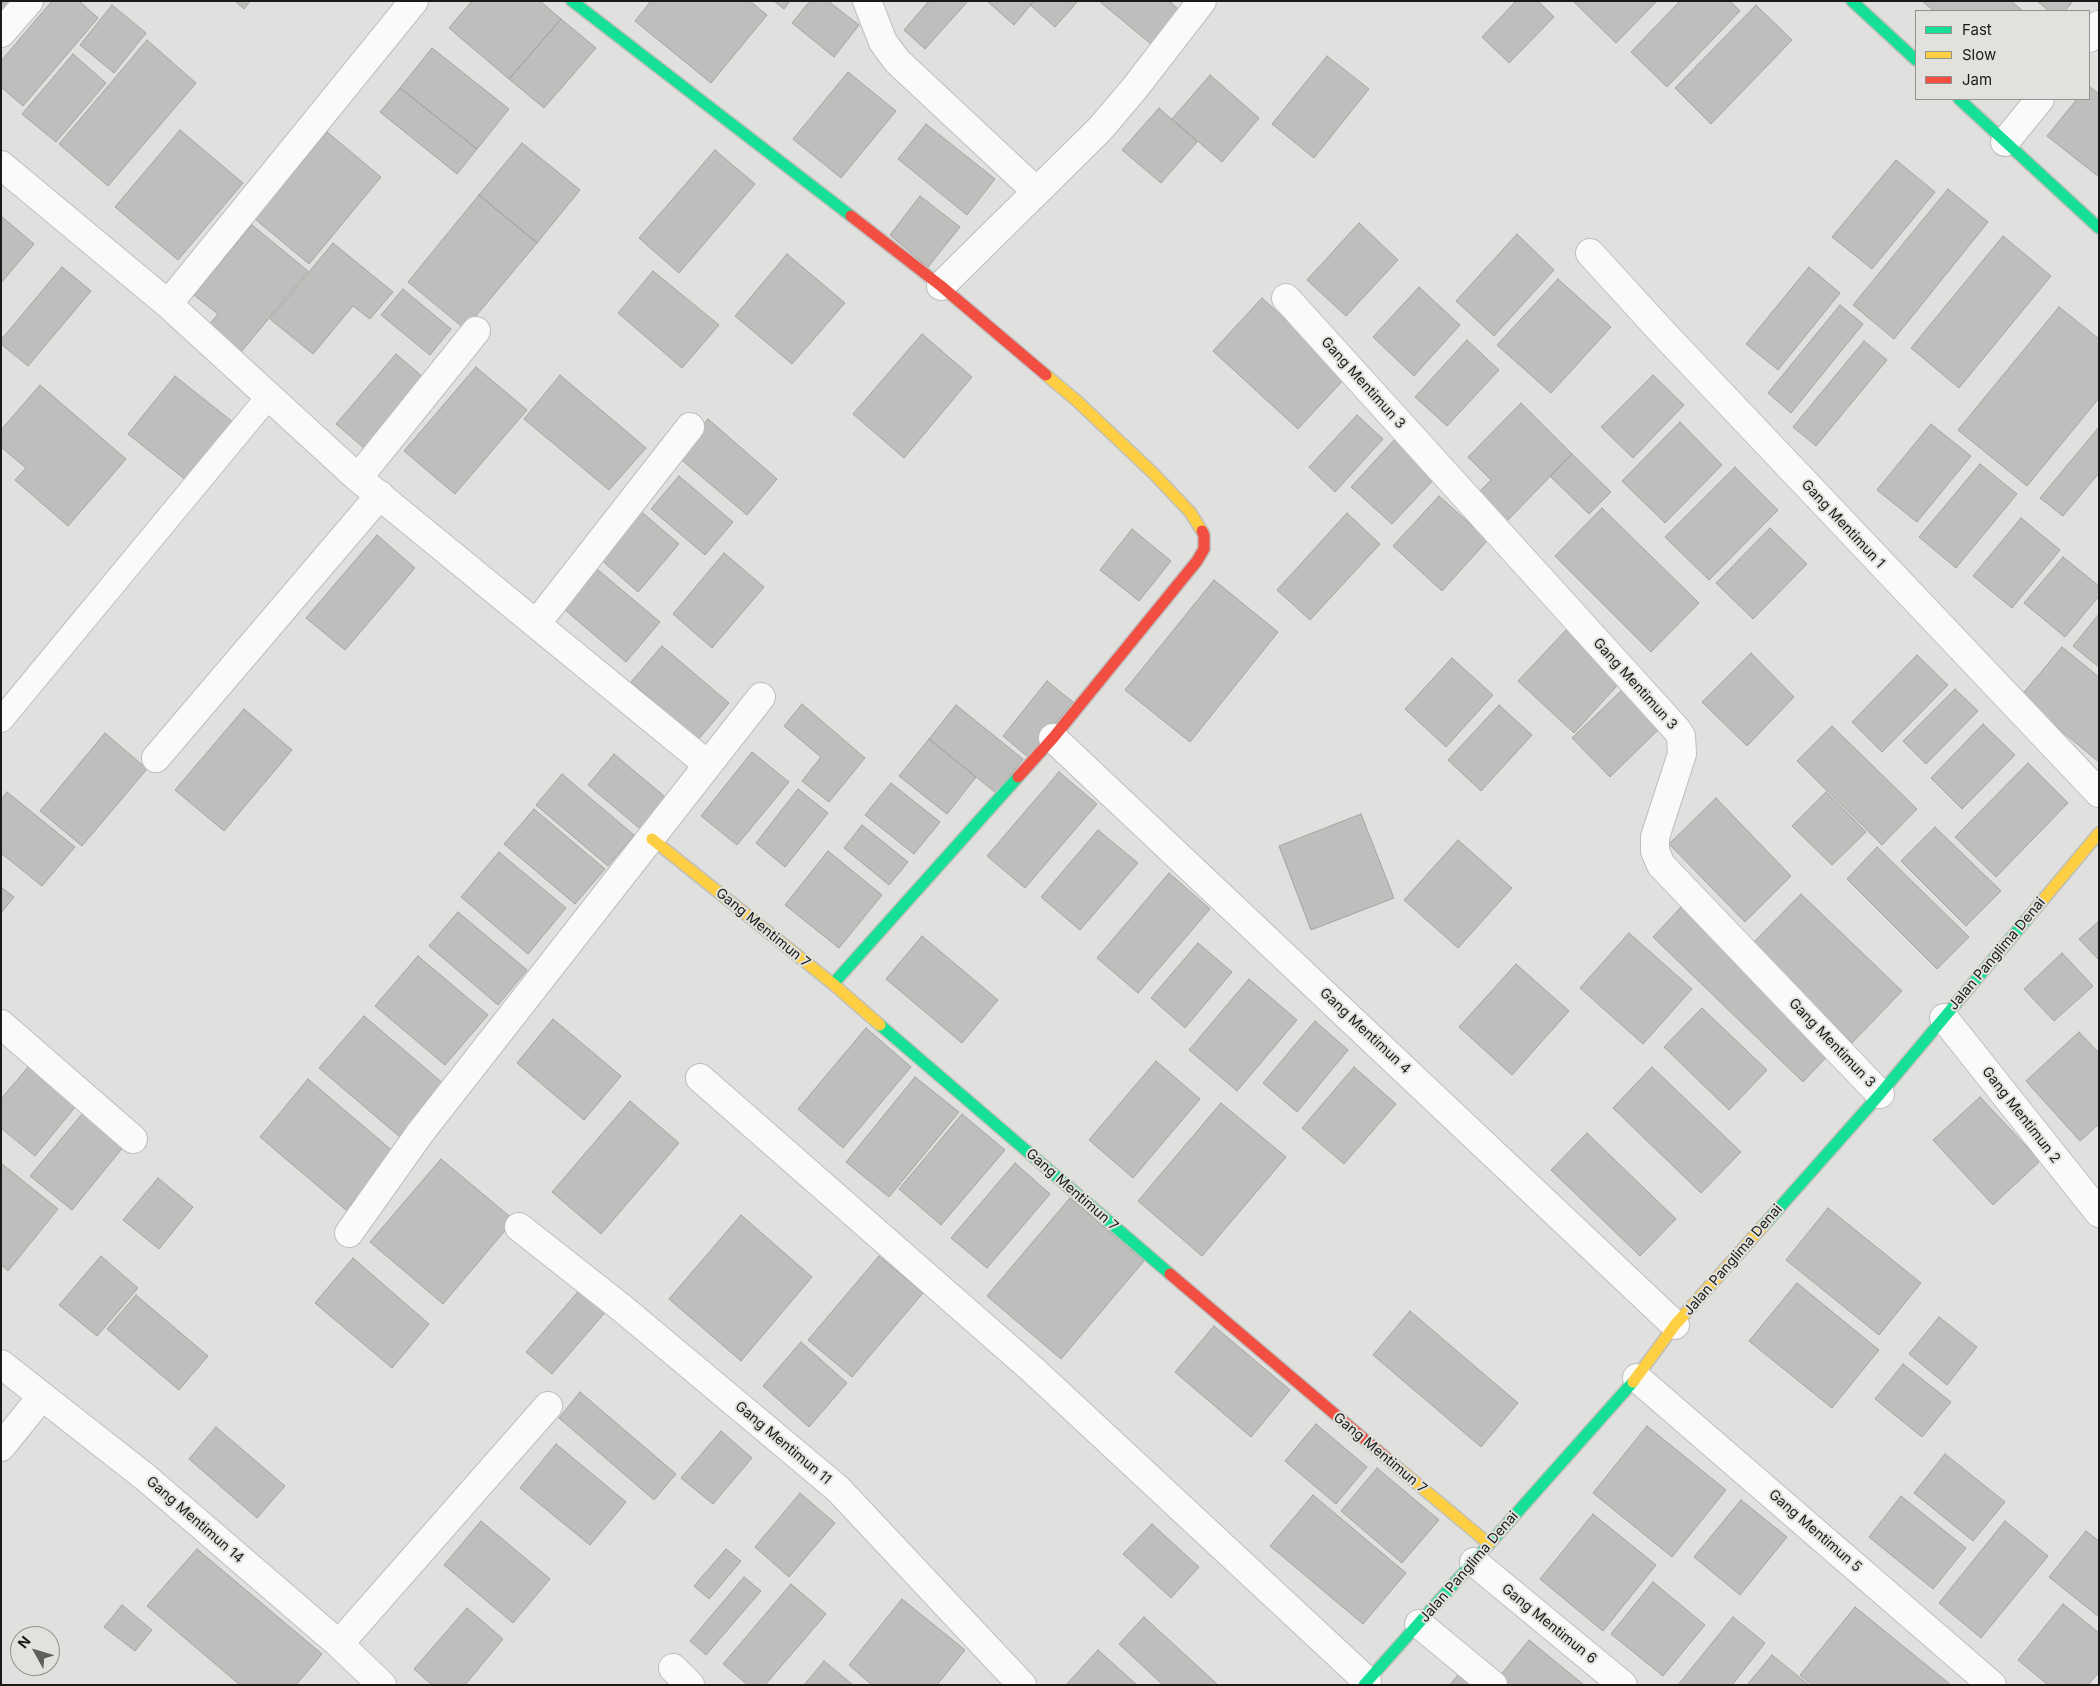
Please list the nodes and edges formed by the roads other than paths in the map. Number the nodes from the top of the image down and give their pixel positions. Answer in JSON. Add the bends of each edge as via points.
{"nodes":[{"id":1,"x":29,"y":1,"type":"edge"},
{"id":2,"x":414,"y":1,"type":"edge"},
{"id":3,"x":572,"y":1,"type":"edge"},
{"id":4,"x":868,"y":1,"type":"edge"},
{"id":5,"x":1852,"y":1,"type":"edge"},
{"id":6,"x":1193,"y":4,"type":"edge"},
{"id":7,"x":2099,"y":26,"type":"edge"},
{"id":8,"x":1,"y":33,"type":"edge"},
{"id":9,"x":2090,"y":37,"type":"edge"},
{"id":10,"x":1915,"y":59,"type":"edge"},
{"id":11,"x":1959,"y":100,"type":"edge"},
{"id":12,"x":2039,"y":100,"type":"edge"},
{"id":13,"x":2005,"y":142,"type":"junction"},
{"id":14,"x":1,"y":164,"type":"edge"},
{"id":15,"x":1036,"y":191,"type":"junction"},
{"id":16,"x":2099,"y":228,"type":"edge"},
{"id":17,"x":1590,"y":253,"type":"dead end"},
{"id":18,"x":942,"y":286,"type":"junction"},
{"id":19,"x":1286,"y":298,"type":"dead end"},
{"id":20,"x":168,"y":304,"type":"junction"},
{"id":21,"x":476,"y":331,"type":"dead end"},
{"id":22,"x":269,"y":396,"type":"junction"},
{"id":23,"x":690,"y":427,"type":"dead end"},
{"id":24,"x":358,"y":478,"type":"junction"},
{"id":25,"x":380,"y":495,"type":"junction"},
{"id":26,"x":536,"y":624,"type":"junction"},
{"id":27,"x":761,"y":697,"type":"dead end"},
{"id":28,"x":1,"y":720,"type":"edge"},
{"id":29,"x":1053,"y":738,"type":"junction"},
{"id":30,"x":156,"y":758,"type":"dead end"},
{"id":31,"x":707,"y":764,"type":"junction"},
{"id":32,"x":2099,"y":794,"type":"edge"},
{"id":33,"x":2099,"y":833,"type":"edge"},
{"id":34,"x":652,"y":839,"type":"junction"},
{"id":35,"x":833,"y":984,"type":"junction"},
{"id":36,"x":1944,"y":1018,"type":"junction"},
{"id":37,"x":1,"y":1024,"type":"edge"},
{"id":38,"x":700,"y":1078,"type":"dead end"},
{"id":39,"x":1880,"y":1094,"type":"junction"},
{"id":40,"x":133,"y":1139,"type":"dead end"},
{"id":41,"x":2099,"y":1213,"type":"edge"},
{"id":42,"x":519,"y":1226,"type":"dead end"},
{"id":43,"x":349,"y":1233,"type":"dead end"},
{"id":44,"x":1676,"y":1325,"type":"junction"},
{"id":45,"x":1,"y":1364,"type":"edge"},
{"id":46,"x":1637,"y":1378,"type":"junction"},
{"id":47,"x":42,"y":1396,"type":"junction"},
{"id":48,"x":548,"y":1406,"type":"dead end"},
{"id":49,"x":1,"y":1447,"type":"edge"},
{"id":50,"x":1482,"y":1553,"type":"junction"},
{"id":51,"x":1419,"y":1624,"type":"junction"},
{"id":52,"x":339,"y":1644,"type":"junction"},
{"id":53,"x":1366,"y":1683,"type":"edge"},
{"id":54,"x":382,"y":1685,"type":"edge"},
{"id":55,"x":1022,"y":1685,"type":"edge"},
{"id":56,"x":1493,"y":1685,"type":"edge"},
{"id":57,"x":1623,"y":1685,"type":"edge"},
{"id":58,"x":1992,"y":1685,"type":"edge"}],
"edges":[{"from":1,"to":8,"type":"street"},
{"from":2,"to":20,"type":"street"},
{"from":3,"to":18,"type":"street"},
{"from":4,"to":15,"type":"street","via":[[883,42],[897,61]]},
{"from":5,"to":10,"type":"street"},
{"from":6,"to":15,"type":"street","via":[[1134,89],[1100,129]]},
{"from":7,"to":9,"type":"street"},
{"from":11,"to":13,"type":"street"},
{"from":12,"to":13,"type":"street"},
{"from":13,"to":16,"type":"street"},
{"from":14,"to":20,"type":"street"},
{"from":15,"to":18,"type":"street"},
{"from":17,"to":32,"type":"street","name":"Gang Mentimun 1"},
{"from":18,"to":29,"type":"street","via":[[1091,414],[1190,512],[1204,535],[1204,550],[1197,561]]},
{"from":19,"to":39,"type":"street","name":"Gang Mentimun 3","via":[[1677,730],[1681,736],[1682,754],[1656,837],[1655,851],[1661,865]]},
{"from":20,"to":22,"type":"street"},
{"from":21,"to":24,"type":"street"},
{"from":22,"to":24,"type":"street"},
{"from":22,"to":28,"type":"lane"},
{"from":23,"to":26,"type":"street"},
{"from":24,"to":25,"type":"street"},
{"from":25,"to":26,"type":"street"},
{"from":25,"to":30,"type":"street"},
{"from":26,"to":31,"type":"street"},
{"from":27,"to":31,"type":"street"},
{"from":29,"to":35,"type":"street"},
{"from":29,"to":44,"type":"street","name":"Gang Mentimun 4"},
{"from":31,"to":34,"type":"street"},
{"from":33,"to":36,"type":"street","name":"Jalan Panglima Denai"},
{"from":34,"to":35,"type":"street","name":"Gang Mentimun 7"},
{"from":34,"to":43,"type":"street","via":[[420,1133]]},
{"from":35,"to":50,"type":"street","name":"Gang Mentimun 7","via":[[1308,1393]]},
{"from":36,"to":39,"type":"street","name":"Jalan Panglima Denai"},
{"from":36,"to":41,"type":"street","name":"Gang Mentimun 2"},
{"from":37,"to":40,"type":"street"},
{"from":38,"to":53,"type":"street","via":[[1033,1370]]},
{"from":39,"to":44,"type":"street","name":"Jalan Panglima Denai"},
{"from":42,"to":55,"type":"street","name":"Gang Mentimun 11","via":[[838,1489]]},
{"from":44,"to":46,"type":"street","name":"Jalan Panglima Denai"},
{"from":45,"to":47,"type":"street","name":"Gang Mentimun 14"},
{"from":46,"to":50,"type":"street","name":"Jalan Panglima Denai"},
{"from":46,"to":58,"type":"street","name":"Gang Mentimun 5"},
{"from":47,"to":49,"type":"street"},
{"from":47,"to":52,"type":"street","name":"Gang Mentimun 14","via":[[145,1477]]},
{"from":48,"to":52,"type":"street"},
{"from":50,"to":51,"type":"street","name":"Jalan Panglima Denai"},
{"from":50,"to":57,"type":"street","name":"Gang Mentimun 6"},
{"from":51,"to":53,"type":"street","name":"Jalan Panglima Denai"},
{"from":51,"to":56,"type":"street"},
{"from":52,"to":54,"type":"street","name":"Gang Mentimun 14"}]}
